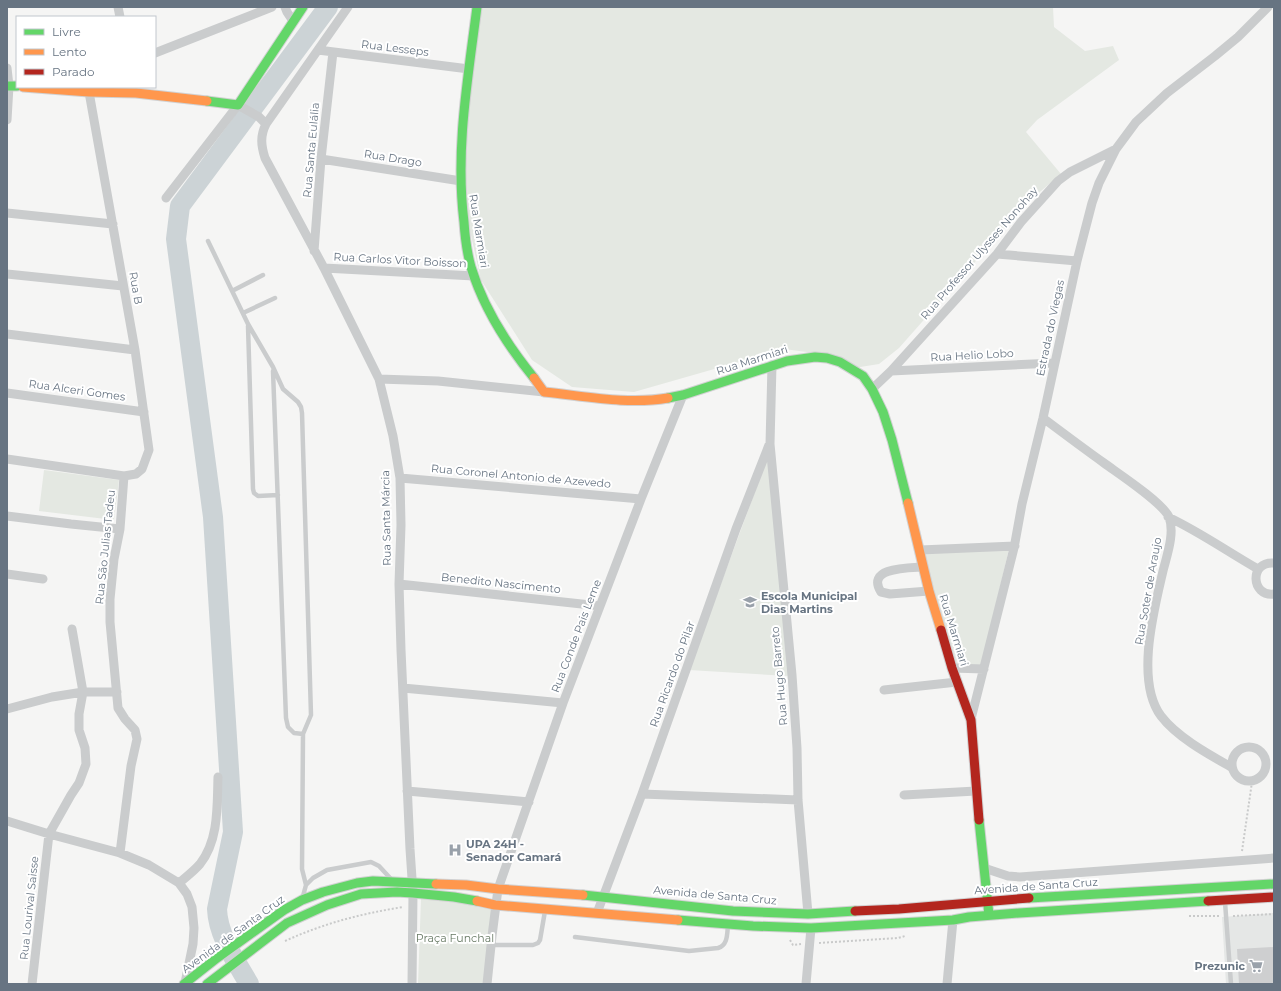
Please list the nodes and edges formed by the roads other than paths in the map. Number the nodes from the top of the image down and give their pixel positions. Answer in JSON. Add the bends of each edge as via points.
{"nodes":[{"id":1,"x":272,"y":7,"type":"edge"},
{"id":2,"x":285,"y":7,"type":"edge"},
{"id":3,"x":303,"y":7,"type":"edge"},
{"id":4,"x":348,"y":7,"type":"edge"},
{"id":5,"x":477,"y":7,"type":"edge"},
{"id":6,"x":1268,"y":7,"type":"edge"},
{"id":7,"x":293,"y":21,"type":"junction"},
{"id":8,"x":318,"y":50,"type":"junction"},
{"id":9,"x":333,"y":52,"type":"junction"},
{"id":10,"x":156,"y":53,"type":"edge"},
{"id":11,"x":7,"y":68,"type":"edge"},
{"id":12,"x":469,"y":69,"type":"junction"},
{"id":13,"x":11,"y":86,"type":"edge"},
{"id":14,"x":37,"y":88,"type":"edge"},
{"id":15,"x":135,"y":90,"type":"edge"},
{"id":16,"x":89,"y":92,"type":"junction"},
{"id":17,"x":240,"y":106,"type":"junction"},
{"id":18,"x":7,"y":120,"type":"edge"},
{"id":19,"x":266,"y":124,"type":"junction"},
{"id":20,"x":1116,"y":149,"type":"junction"},
{"id":21,"x":321,"y":159,"type":"junction"},
{"id":22,"x":460,"y":181,"type":"junction"},
{"id":23,"x":166,"y":198,"type":"dead end"},
{"id":24,"x":7,"y":213,"type":"edge"},
{"id":25,"x":113,"y":224,"type":"junction"},
{"id":26,"x":208,"y":241,"type":"dead end"},
{"id":27,"x":314,"y":251,"type":"junction"},
{"id":28,"x":997,"y":254,"type":"junction"},
{"id":29,"x":1077,"y":261,"type":"junction"},
{"id":30,"x":324,"y":268,"type":"junction"},
{"id":31,"x":7,"y":274,"type":"edge"},
{"id":32,"x":263,"y":275,"type":"dead end"},
{"id":33,"x":474,"y":276,"type":"junction"},
{"id":34,"x":123,"y":286,"type":"junction"},
{"id":35,"x":232,"y":291,"type":"junction"},
{"id":36,"x":275,"y":298,"type":"dead end"},
{"id":37,"x":243,"y":313,"type":"junction"},
{"id":38,"x":248,"y":324,"type":"junction"},
{"id":39,"x":7,"y":334,"type":"edge"},
{"id":40,"x":135,"y":350,"type":"junction"},
{"id":41,"x":1054,"y":363,"type":"junction"},
{"id":42,"x":772,"y":366,"type":"junction"},
{"id":43,"x":273,"y":367,"type":"junction"},
{"id":44,"x":891,"y":371,"type":"junction"},
{"id":45,"x":379,"y":379,"type":"junction"},
{"id":46,"x":872,"y":389,"type":"junction"},
{"id":47,"x":544,"y":392,"type":"junction"},
{"id":48,"x":7,"y":393,"type":"edge"},
{"id":49,"x":683,"y":395,"type":"junction"},
{"id":50,"x":144,"y":412,"type":"junction"},
{"id":51,"x":1043,"y":418,"type":"junction"},
{"id":52,"x":770,"y":444,"type":"junction"},
{"id":53,"x":7,"y":459,"type":"edge"},
{"id":54,"x":124,"y":476,"type":"junction"},
{"id":55,"x":400,"y":478,"type":"junction"},
{"id":56,"x":278,"y":495,"type":"junction"},
{"id":57,"x":641,"y":498,"type":"junction"},
{"id":58,"x":7,"y":516,"type":"edge"},
{"id":59,"x":1168,"y":517,"type":"junction"},
{"id":60,"x":120,"y":529,"type":"junction"},
{"id":61,"x":1015,"y":546,"type":"junction"},
{"id":62,"x":920,"y":550,"type":"junction"},
{"id":63,"x":1274,"y":563,"type":"edge"},
{"id":64,"x":924,"y":567,"type":"junction"},
{"id":65,"x":1258,"y":569,"type":"junction"},
{"id":66,"x":7,"y":574,"type":"edge"},
{"id":67,"x":43,"y":579,"type":"dead end"},
{"id":68,"x":399,"y":584,"type":"junction"},
{"id":69,"x":929,"y":591,"type":"junction"},
{"id":70,"x":1274,"y":594,"type":"edge"},
{"id":71,"x":600,"y":606,"type":"junction"},
{"id":72,"x":72,"y":629,"type":"dead end"},
{"id":73,"x":952,"y":668,"type":"junction"},
{"id":74,"x":984,"y":669,"type":"junction"},
{"id":75,"x":957,"y":682,"type":"junction"},
{"id":76,"x":403,"y":688,"type":"junction"},
{"id":77,"x":884,"y":690,"type":"dead end"},
{"id":78,"x":82,"y":692,"type":"junction"},
{"id":79,"x":117,"y":692,"type":"junction"},
{"id":80,"x":563,"y":703,"type":"junction"},
{"id":81,"x":7,"y":709,"type":"edge"},
{"id":82,"x":971,"y":720,"type":"junction"},
{"id":83,"x":303,"y":734,"type":"junction"},
{"id":84,"x":1232,"y":767,"type":"junction"},
{"id":85,"x":218,"y":777,"type":"dead end"},
{"id":86,"x":407,"y":791,"type":"junction"},
{"id":87,"x":976,"y":791,"type":"junction"},
{"id":88,"x":642,"y":794,"type":"junction"},
{"id":89,"x":904,"y":795,"type":"dead end"},
{"id":90,"x":798,"y":800,"type":"junction"},
{"id":91,"x":529,"y":802,"type":"junction"},
{"id":92,"x":7,"y":821,"type":"edge"},
{"id":93,"x":49,"y":834,"type":"junction"},
{"id":94,"x":120,"y":853,"type":"junction"},
{"id":95,"x":1274,"y":858,"type":"edge"},
{"id":96,"x":984,"y":868,"type":"junction"},
{"id":97,"x":394,"y":881,"type":"junction"},
{"id":98,"x":412,"y":882,"type":"junction"},
{"id":99,"x":179,"y":883,"type":"junction"},
{"id":100,"x":306,"y":884,"type":"junction"},
{"id":101,"x":1274,"y":884,"type":"edge"},
{"id":102,"x":498,"y":889,"type":"junction"},
{"id":103,"x":413,"y":893,"type":"junction"},
{"id":104,"x":603,"y":897,"type":"junction"},
{"id":105,"x":1274,"y":897,"type":"edge"},
{"id":106,"x":302,"y":900,"type":"junction"},
{"id":107,"x":1225,"y":900,"type":"junction"},
{"id":108,"x":988,"y":901,"type":"junction"},
{"id":109,"x":495,"y":905,"type":"junction"},
{"id":110,"x":545,"y":908,"type":"junction"},
{"id":111,"x":597,"y":913,"type":"junction"},
{"id":112,"x":808,"y":914,"type":"junction"},
{"id":113,"x":989,"y":915,"type":"junction"},
{"id":114,"x":953,"y":920,"type":"junction"},
{"id":115,"x":729,"y":923,"type":"junction"},
{"id":116,"x":811,"y":928,"type":"junction"},
{"id":117,"x":575,"y":937,"type":"dead end"},
{"id":118,"x":491,"y":945,"type":"junction"},
{"id":119,"x":32,"y":984,"type":"edge"},
{"id":120,"x":184,"y":984,"type":"edge"},
{"id":121,"x":207,"y":984,"type":"edge"},
{"id":122,"x":412,"y":984,"type":"edge"},
{"id":123,"x":488,"y":984,"type":"edge"},
{"id":124,"x":806,"y":984,"type":"edge"},
{"id":125,"x":947,"y":984,"type":"edge"},
{"id":126,"x":1231,"y":984,"type":"edge"}],
"edges":[{"from":1,"to":10,"type":"street"},
{"from":2,"to":7,"type":"street"},
{"from":3,"to":7,"type":"main road"},
{"from":4,"to":8,"type":"street"},
{"from":5,"to":12,"type":"main road","name":"Rua Marmiari"},
{"from":6,"to":20,"type":"street","name":"Estrada do Viegas","via":[[1238,37],[1154,105],[1136,122]]},
{"from":7,"to":17,"type":"main road"},
{"from":8,"to":9,"type":"street","name":"Rua Lesseps"},
{"from":8,"to":19,"type":"street"},
{"from":9,"to":12,"type":"street","name":"Rua Lesseps"},
{"from":9,"to":21,"type":"street","name":"Rua Santa Eulália"},
{"from":11,"to":13,"type":"street"},
{"from":12,"to":22,"type":"main road","name":"Rua Marmiari"},
{"from":13,"to":18,"type":"street"},
{"from":14,"to":16,"type":"main road"},
{"from":15,"to":16,"type":"main road"},
{"from":15,"to":17,"type":"main road"},
{"from":16,"to":25,"type":"street","name":"Rua B"},
{"from":17,"to":19,"type":"street"},
{"from":17,"to":23,"type":"street"},
{"from":19,"to":27,"type":"street","name":"Rua Santa Márcia","via":[[261,141],[265,158]]},
{"from":20,"to":28,"type":"street","name":"Rua Professor Ulysses Nonohay","via":[[1070,172],[1058,182],[1021,222]]},
{"from":20,"to":29,"type":"street","name":"Estrada do Viegas","via":[[1092,203]]},
{"from":21,"to":22,"type":"street","name":"Rua Drago"},
{"from":21,"to":27,"type":"street","name":"Rua Santa Eulália"},
{"from":22,"to":33,"type":"main road","name":"Rua Marmiari","via":[[468,257]]},
{"from":24,"to":25,"type":"street"},
{"from":25,"to":34,"type":"street","name":"Rua B"},
{"from":26,"to":35,"type":"lane"},
{"from":27,"to":30,"type":"street","name":"Rua Santa Márcia"},
{"from":28,"to":29,"type":"street"},
{"from":28,"to":44,"type":"street","name":"Rua Professor Ulysses Nonohay"},
{"from":29,"to":41,"type":"street","name":"Estrada do Viegas"},
{"from":30,"to":33,"type":"street","name":"Rua Carlos Vitor Boisson"},
{"from":30,"to":45,"type":"street","name":"Rua Santa Márcia"},
{"from":31,"to":34,"type":"street"},
{"from":32,"to":35,"type":"lane"},
{"from":33,"to":47,"type":"main road","name":"Rua Marmiari","via":[[501,329]]},
{"from":34,"to":40,"type":"street","name":"Rua B"},
{"from":35,"to":37,"type":"lane"},
{"from":36,"to":37,"type":"lane"},
{"from":37,"to":38,"type":"lane"},
{"from":38,"to":43,"type":"lane"},
{"from":38,"to":56,"type":"lane","via":[[253,489],[258,496]]},
{"from":39,"to":40,"type":"street"},
{"from":40,"to":50,"type":"street","name":"Rua B"},
{"from":41,"to":44,"type":"street","name":"Rua Helio Lobo"},
{"from":41,"to":51,"type":"street","name":"Estrada do Viegas"},
{"from":42,"to":46,"type":"main road","name":"Rua Marmiari","via":[[795,359],[827,358],[852,369],[862,376]]},
{"from":42,"to":49,"type":"main road","name":"Rua Marmiari"},
{"from":42,"to":52,"type":"street","name":"Rua Hugo Barreto"},
{"from":43,"to":56,"type":"lane"},
{"from":43,"to":83,"type":"lane","via":[[283,389],[298,402],[302,412],[311,715]]},
{"from":44,"to":46,"type":"street","name":"Rua Professor Ulysses Nonohay"},
{"from":45,"to":47,"type":"street","via":[[438,381]]},
{"from":45,"to":55,"type":"street","name":"Rua Santa Márcia"},
{"from":46,"to":62,"type":"main road","name":"Rua Marmiari","via":[[884,412]]},
{"from":47,"to":49,"type":"main road","name":"Rua Marmiari","via":[[637,401]]},
{"from":48,"to":50,"type":"street","name":"Rua Alceri Gomes"},
{"from":49,"to":57,"type":"street","name":"Rua Conde Pais Leme"},
{"from":50,"to":54,"type":"street","name":"Rua B","via":[[149,450],[142,469],[136,474]]},
{"from":51,"to":59,"type":"street","via":[[1146,493]]},
{"from":51,"to":61,"type":"street","name":"Estrada do Viegas","via":[[1022,504]]},
{"from":52,"to":88,"type":"street","name":"Rua Ricardo do Pilar"},
{"from":52,"to":90,"type":"street","name":"Rua Hugo Barreto","via":[[792,675]]},
{"from":53,"to":54,"type":"street"},
{"from":54,"to":60,"type":"street","name":"Rua São Julias Tadeu"},
{"from":55,"to":57,"type":"street","name":"Rua Coronel Antonio de Azevedo"},
{"from":55,"to":68,"type":"street","name":"Rua Santa Márcia"},
{"from":56,"to":83,"type":"lane","via":[[286,718],[288,727],[294,733]]},
{"from":57,"to":71,"type":"street","name":"Rua Conde Pais Leme"},
{"from":58,"to":60,"type":"street"},
{"from":59,"to":65,"type":"street","via":[[1188,526]]},
{"from":59,"to":84,"type":"street","name":"Rua Soter de Araujo","via":[[1169,546],[1149,638],[1149,690],[1155,707],[1172,728]]},
{"from":60,"to":79,"type":"street","name":"Rua São Julias Tadeu","via":[[110,599]]},
{"from":61,"to":62,"type":"street"},
{"from":61,"to":74,"type":"street","name":"Estrada do Viegas"},
{"from":62,"to":64,"type":"main road","name":"Rua Marmiari"},
{"from":63,"to":65,"type":"street","via":[[1269,562]]},
{"from":64,"to":69,"type":"main road","name":"Rua Marmiari"},
{"from":64,"to":69,"type":"street","via":[[886,571],[880,576],[879,589],[890,594]]},
{"from":65,"to":70,"type":"street","via":[[1256,582],[1259,588],[1264,593]]},
{"from":66,"to":67,"type":"street"},
{"from":68,"to":71,"type":"street","name":"Benedito Nascimento"},
{"from":68,"to":76,"type":"street","name":"Rua Santa Márcia"},
{"from":69,"to":73,"type":"main road","name":"Rua Marmiari"},
{"from":71,"to":80,"type":"street","name":"Rua Conde Pais Leme"},
{"from":72,"to":78,"type":"street"},
{"from":73,"to":74,"type":"street"},
{"from":73,"to":75,"type":"main road","name":"Rua Marmiari"},
{"from":74,"to":82,"type":"street","name":"Estrada do Viegas"},
{"from":75,"to":77,"type":"street"},
{"from":75,"to":82,"type":"main road","name":"Rua Marmiari"},
{"from":76,"to":80,"type":"street"},
{"from":76,"to":86,"type":"street","name":"Rua Santa Márcia"},
{"from":78,"to":79,"type":"street"},
{"from":78,"to":81,"type":"street","via":[[52,696]]},
{"from":78,"to":93,"type":"street","via":[[78,730],[85,748],[86,764],[79,783]]},
{"from":79,"to":94,"type":"street","name":"Rua São Julias Tadeu","via":[[118,708],[135,730],[137,738]]},
{"from":80,"to":91,"type":"street","name":"Rua Conde Pais Leme"},
{"from":82,"to":87,"type":"main road","name":"Rua Marmiari"},
{"from":83,"to":100,"type":"lane","via":[[302,869]]},
{"from":84,"to":84,"type":"street","via":[[1238,778],[1252,782],[1264,774],[1266,760],[1257,748],[1243,748],[1236,752]]},
{"from":85,"to":99,"type":"street","via":[[215,831],[211,844],[199,865]]},
{"from":86,"to":91,"type":"street"},
{"from":86,"to":98,"type":"street","name":"Rua Santa Márcia"},
{"from":87,"to":89,"type":"street"},
{"from":87,"to":96,"type":"main road","name":"Rua Marmiari"},
{"from":88,"to":90,"type":"street"},
{"from":88,"to":104,"type":"street","name":"Rua Ricardo do Pilar"},
{"from":90,"to":112,"type":"street","name":"Rua Hugo Barreto"},
{"from":91,"to":102,"type":"street","name":"Rua Conde Pais Leme"},
{"from":92,"to":93,"type":"street"},
{"from":93,"to":94,"type":"street"},
{"from":93,"to":119,"type":"street","name":"Rua Lourival Saisse"},
{"from":94,"to":99,"type":"street","via":[[149,865]]},
{"from":95,"to":96,"type":"street","via":[[1020,876],[1008,876]]},
{"from":96,"to":108,"type":"main road","name":"Rua Marmiari"},
{"from":97,"to":98,"type":"main road","name":"Avenida de Santa Cruz"},
{"from":97,"to":100,"type":"lane","via":[[379,866],[371,862],[327,870]]},
{"from":97,"to":106,"type":"main road","name":"Avenida de Santa Cruz","via":[[357,883]]},
{"from":98,"to":102,"type":"main road","name":"Avenida de Santa Cruz"},
{"from":98,"to":103,"type":"street"},
{"from":99,"to":120,"type":"street","via":[[192,907],[194,928]]},
{"from":100,"to":106,"type":"lane"},
{"from":101,"to":108,"type":"main road","name":"Avenida de Santa Cruz"},
{"from":102,"to":104,"type":"main road","name":"Avenida de Santa Cruz"},
{"from":102,"to":109,"type":"street"},
{"from":103,"to":109,"type":"main road","name":"Avenida de Santa Cruz"},
{"from":103,"to":121,"type":"main road","name":"Avenida de Santa Cruz","via":[[361,894],[327,905],[287,924]]},
{"from":103,"to":122,"type":"street"},
{"from":104,"to":111,"type":"street","name":"Rua Ricardo do Pilar"},
{"from":104,"to":112,"type":"main road","name":"Avenida de Santa Cruz","via":[[733,911]]},
{"from":105,"to":107,"type":"main road","name":"Avenida de Santa Cruz"},
{"from":106,"to":120,"type":"main road","name":"Avenida de Santa Cruz","via":[[284,910]]},
{"from":107,"to":113,"type":"main road","name":"Avenida de Santa Cruz"},
{"from":107,"to":126,"type":"lane"},
{"from":108,"to":112,"type":"main road","name":"Avenida de Santa Cruz"},
{"from":108,"to":113,"type":"main road","name":"Rua Marmiari"},
{"from":109,"to":110,"type":"main road","name":"Avenida de Santa Cruz"},
{"from":109,"to":118,"type":"street"},
{"from":110,"to":111,"type":"main road","name":"Avenida de Santa Cruz"},
{"from":110,"to":118,"type":"lane","via":[[538,943]]},
{"from":111,"to":115,"type":"main road","name":"Avenida de Santa Cruz"},
{"from":113,"to":114,"type":"main road","name":"Avenida de Santa Cruz"},
{"from":114,"to":116,"type":"main road","name":"Avenida de Santa Cruz"},
{"from":114,"to":125,"type":"street"},
{"from":115,"to":116,"type":"main road","name":"Avenida de Santa Cruz"},
{"from":115,"to":117,"type":"lane","via":[[725,944],[718,948],[689,951]]},
{"from":116,"to":124,"type":"street"},
{"from":118,"to":123,"type":"street"}]}
